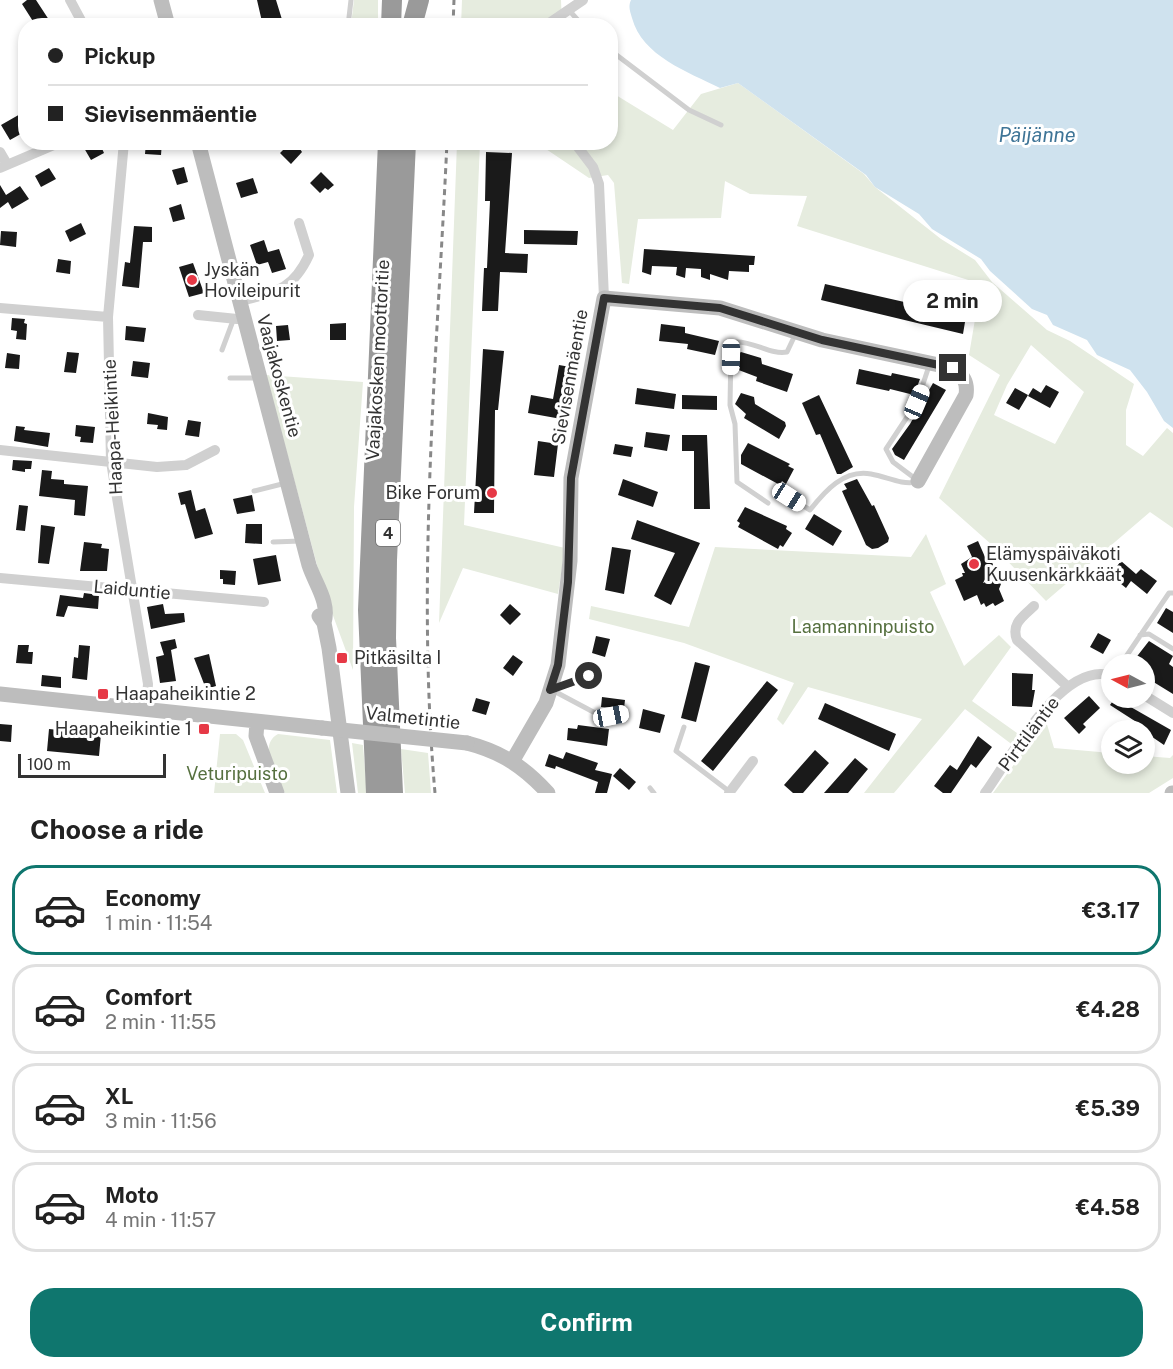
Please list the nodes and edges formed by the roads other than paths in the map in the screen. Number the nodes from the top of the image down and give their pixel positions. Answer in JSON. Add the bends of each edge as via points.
{"nodes":[{"id":1,"x":70,"y":0,"type":"edge"},
{"id":2,"x":161,"y":0,"type":"edge"},
{"id":3,"x":351,"y":0,"type":"edge"},
{"id":4,"x":392,"y":0,"type":"edge"},
{"id":5,"x":409,"y":0,"type":"edge"},
{"id":6,"x":419,"y":0,"type":"edge"},
{"id":7,"x":583,"y":0,"type":"edge"},
{"id":8,"x":567,"y":7,"type":"edge"},
{"id":9,"x":80,"y":18,"type":"edge"},
{"id":10,"x":166,"y":18,"type":"edge"},
{"id":11,"x":349,"y":18,"type":"edge"},
{"id":12,"x":391,"y":18,"type":"edge"},
{"id":13,"x":410,"y":18,"type":"edge"},
{"id":14,"x":413,"y":18,"type":"edge"},
{"id":15,"x":554,"y":18,"type":"edge"},
{"id":16,"x":618,"y":57,"type":"edge"},
{"id":17,"x":721,"y":125,"type":"dead end"},
{"id":18,"x":42,"y":150,"type":"edge"},
{"id":19,"x":123,"y":150,"type":"edge"},
{"id":20,"x":200,"y":150,"type":"edge"},
{"id":21,"x":388,"y":150,"type":"edge"},
{"id":22,"x":406,"y":150,"type":"edge"},
{"id":23,"x":580,"y":150,"type":"edge"},
{"id":24,"x":0,"y":152,"type":"edge"},
{"id":25,"x":4,"y":166,"type":"edge"},
{"id":26,"x":299,"y":223,"type":"dead end"},
{"id":27,"x":604,"y":298,"type":"junction"},
{"id":28,"x":240,"y":301,"type":"junction"},
{"id":29,"x":0,"y":308,"type":"edge"},
{"id":30,"x":198,"y":315,"type":"dead end"},
{"id":31,"x":108,"y":317,"type":"junction"},
{"id":32,"x":239,"y":318,"type":"junction"},
{"id":33,"x":796,"y":332,"type":"junction"},
{"id":34,"x":222,"y":350,"type":"dead end"},
{"id":35,"x":929,"y":362,"type":"junction"},
{"id":36,"x":259,"y":377,"type":"junction"},
{"id":37,"x":230,"y":378,"type":"dead end"},
{"id":38,"x":0,"y":450,"type":"edge"},
{"id":39,"x":214,"y":450,"type":"dead end"},
{"id":40,"x":111,"y":462,"type":"junction"},
{"id":41,"x":918,"y":481,"type":"junction"},
{"id":42,"x":287,"y":483,"type":"junction"},
{"id":43,"x":254,"y":491,"type":"dead end"},
{"id":44,"x":789,"y":497,"type":"dead end"},
{"id":45,"x":768,"y":503,"type":"dead end"},
{"id":46,"x":303,"y":540,"type":"junction"},
{"id":47,"x":273,"y":542,"type":"dead end"},
{"id":48,"x":0,"y":578,"type":"edge"},
{"id":49,"x":132,"y":590,"type":"junction"},
{"id":50,"x":1173,"y":593,"type":"edge"},
{"id":51,"x":264,"y":602,"type":"dead end"},
{"id":52,"x":1034,"y":606,"type":"dead end"},
{"id":53,"x":1140,"y":635,"type":"junction"},
{"id":54,"x":1173,"y":649,"type":"edge"},
{"id":55,"x":1128,"y":654,"type":"edge"},
{"id":56,"x":593,"y":671,"type":"dead end"},
{"id":57,"x":1101,"y":675,"type":"edge"},
{"id":58,"x":1067,"y":686,"type":"junction"},
{"id":59,"x":550,"y":690,"type":"junction"},
{"id":60,"x":0,"y":694,"type":"edge"},
{"id":61,"x":1155,"y":703,"type":"edge"},
{"id":62,"x":146,"y":709,"type":"junction"},
{"id":63,"x":627,"y":713,"type":"dead end"},
{"id":64,"x":1173,"y":714,"type":"edge"},
{"id":65,"x":257,"y":722,"type":"junction"},
{"id":66,"x":684,"y":728,"type":"dead end"},
{"id":67,"x":513,"y":760,"type":"junction"},
{"id":68,"x":753,"y":760,"type":"dead end"},
{"id":69,"x":277,"y":793,"type":"edge"},
{"id":70,"x":348,"y":793,"type":"edge"},
{"id":71,"x":376,"y":793,"type":"edge"},
{"id":72,"x":393,"y":793,"type":"edge"},
{"id":73,"x":548,"y":793,"type":"edge"},
{"id":74,"x":729,"y":793,"type":"edge"},
{"id":75,"x":985,"y":793,"type":"edge"}],
"edges":[{"from":1,"to":9,"type":"street"},
{"from":2,"to":10,"type":"street"},
{"from":3,"to":11,"type":"lane"},
{"from":4,"to":12,"type":"highway"},
{"from":5,"to":13,"type":"highway"},
{"from":6,"to":14,"type":"highway"},
{"from":7,"to":8,"type":"street"},
{"from":8,"to":15,"type":"street"},
{"from":16,"to":17,"type":"lane","via":[[689,110]]},
{"from":18,"to":25,"type":"street"},
{"from":19,"to":31,"type":"street","name":"Haapa-Heikintie"},
{"from":20,"to":28,"type":"street","name":"Vaajakoskentie"},
{"from":21,"to":71,"type":"highway","name":"Vaajakosken moottoritie","number":"4","via":[[368,610]]},
{"from":22,"to":72,"type":"highway","name":"Vaajakosken moottoritie","number":"4","via":[[387,560],[386,638]]},
{"from":23,"to":27,"type":"street","via":[[599,184]]},
{"from":24,"to":25,"type":"street"},
{"from":26,"to":28,"type":"street","via":[[309,255],[297,278],[282,289]]},
{"from":27,"to":33,"type":"street","name":"Sievisenmäentie","via":[[720,308]]},
{"from":27,"to":59,"type":"street","name":"Sievisenmäentie","via":[[571,478],[568,582],[558,665]]},
{"from":28,"to":32,"type":"street","name":"Vaajakoskentie"},
{"from":29,"to":31,"type":"street"},
{"from":30,"to":32,"type":"street"},
{"from":31,"to":40,"type":"street","name":"Haapa-Heikintie"},
{"from":32,"to":34,"type":"lane"},
{"from":32,"to":36,"type":"street","name":"Vaajakoskentie"},
{"from":33,"to":35,"type":"street","name":"Sievisenmäentie"},
{"from":33,"to":45,"type":"lane","via":[[787,352],[746,342],[737,342],[731,350],[730,405],[735,424],[737,482]]},
{"from":35,"to":41,"type":"lane","via":[[917,402],[886,449],[901,471]]},
{"from":35,"to":41,"type":"street","name":"Sievisenmäentie","via":[[962,374],[966,395]]},
{"from":36,"to":37,"type":"lane"},
{"from":36,"to":42,"type":"street","name":"Vaajakoskentie"},
{"from":38,"to":40,"type":"street"},
{"from":39,"to":40,"type":"street","via":[[186,465]]},
{"from":40,"to":49,"type":"street","name":"Haapa-Heikintie"},
{"from":41,"to":44,"type":"lane","via":[[902,483],[871,474],[850,476],[827,488],[810,510]]},
{"from":42,"to":43,"type":"lane"},
{"from":42,"to":46,"type":"street","name":"Vaajakoskentie"},
{"from":46,"to":47,"type":"lane"},
{"from":46,"to":70,"type":"street","name":"Vaajakoskentie","via":[[324,601]]},
{"from":48,"to":49,"type":"street","name":"Laiduntie"},
{"from":49,"to":51,"type":"street","name":"Laiduntie"},
{"from":49,"to":62,"type":"street","name":"Haapa-Heikintie","via":[[148,684]]},
{"from":50,"to":53,"type":"lane","via":[[1169,593]]},
{"from":52,"to":58,"type":"street","via":[[1016,623],[1017,640]]},
{"from":53,"to":54,"type":"lane","via":[[1149,634]]},
{"from":53,"to":55,"type":"lane"},
{"from":56,"to":59,"type":"lane","via":[[572,684]]},
{"from":57,"to":58,"type":"street","name":"Pirttiläntie","via":[[1092,675]]},
{"from":58,"to":75,"type":"street","name":"Pirttiläntie","via":[[1045,709]]},
{"from":59,"to":63,"type":"lane","via":[[599,715]]},
{"from":59,"to":67,"type":"street","name":"Sievisenmäentie"},
{"from":60,"to":62,"type":"street","name":"Valmetintie"},
{"from":61,"to":64,"type":"street"},
{"from":62,"to":65,"type":"street","name":"Valmetintie"},
{"from":65,"to":67,"type":"street","name":"Valmetintie","bridge":true,"via":[[467,743]]},
{"from":65,"to":69,"type":"street","via":[[256,736]]},
{"from":66,"to":74,"type":"lane","via":[[676,751]]},
{"from":67,"to":73,"type":"street","name":"Valmetintie"},
{"from":68,"to":74,"type":"street"}]}
